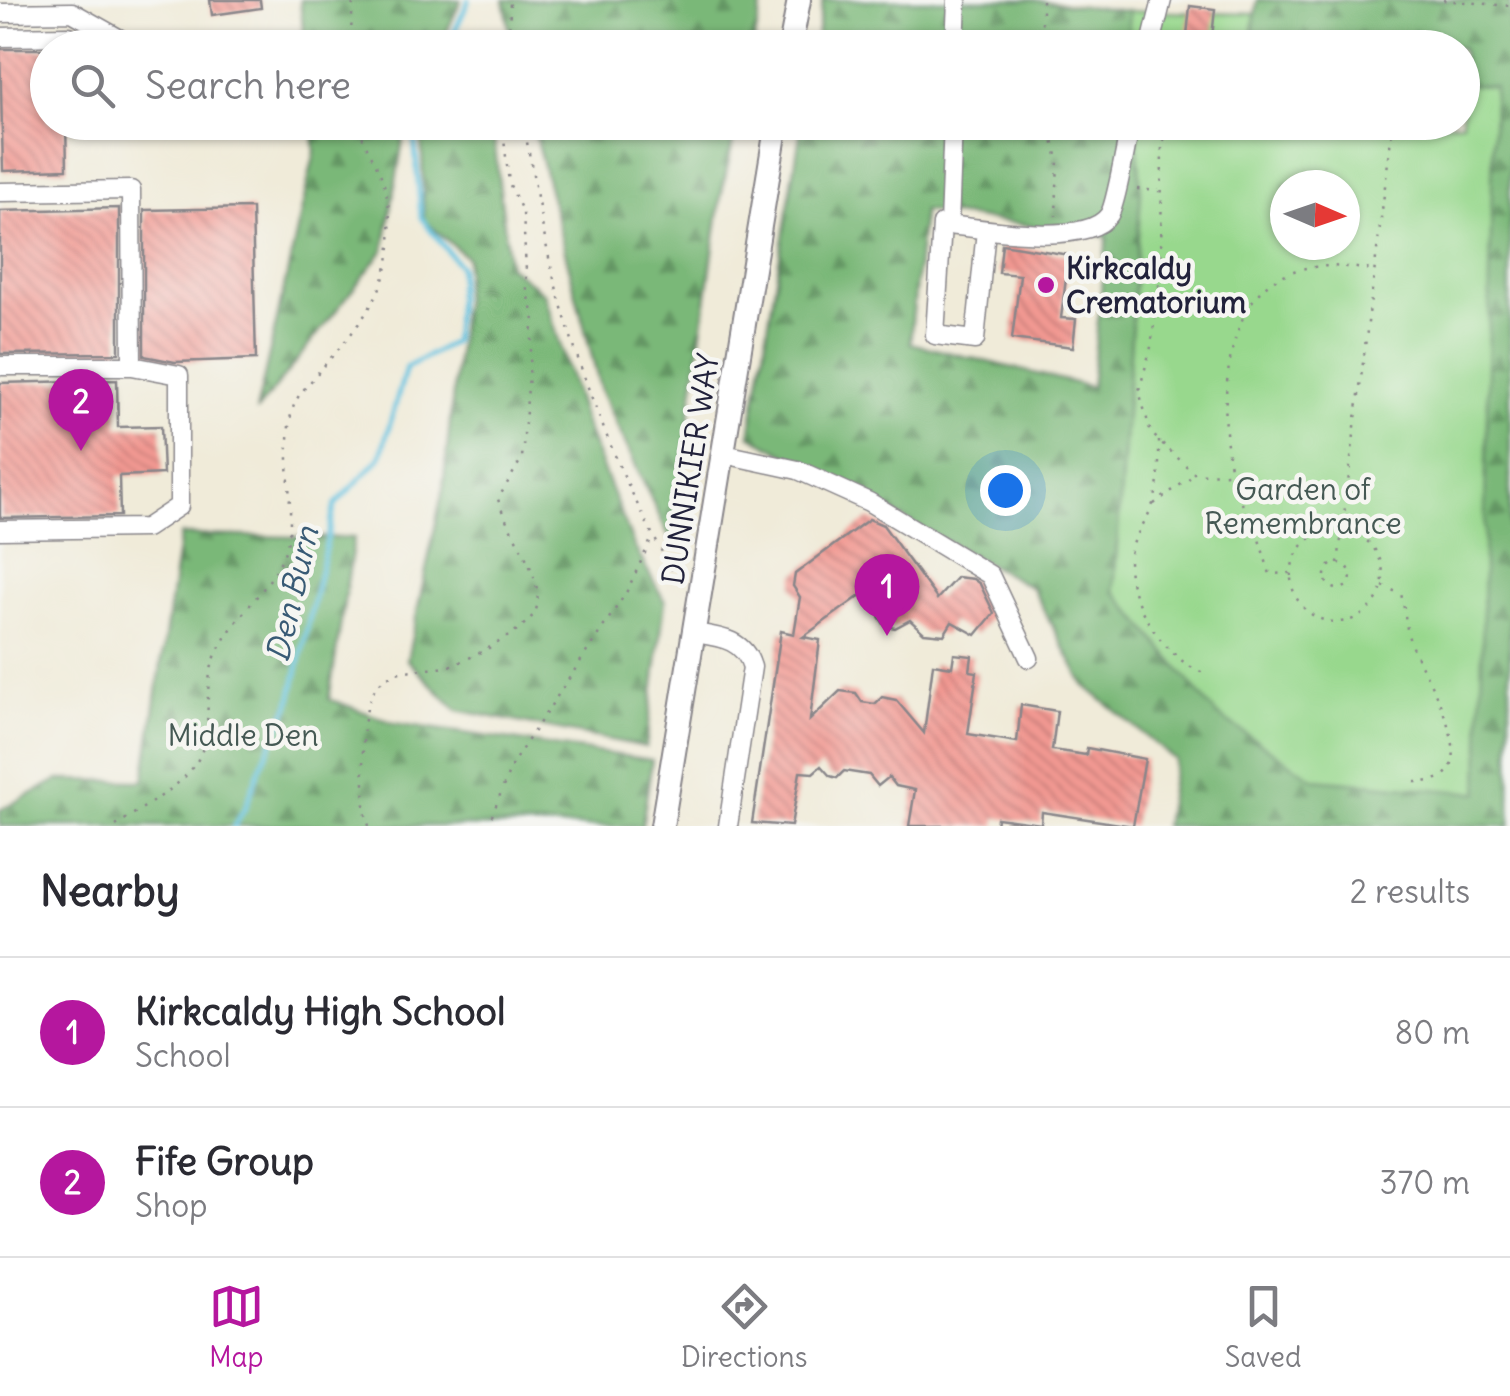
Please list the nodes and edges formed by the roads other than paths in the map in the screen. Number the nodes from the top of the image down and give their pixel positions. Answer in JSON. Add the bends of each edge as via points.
{"nodes":[{"id":1,"x":798,"y":0,"type":"edge"},
{"id":2,"x":957,"y":0,"type":"edge"},
{"id":3,"x":1162,"y":0,"type":"edge"},
{"id":4,"x":0,"y":13,"type":"edge"},
{"id":5,"x":104,"y":30,"type":"edge"},
{"id":6,"x":793,"y":30,"type":"edge"},
{"id":7,"x":956,"y":30,"type":"edge"},
{"id":8,"x":1154,"y":30,"type":"edge"},
{"id":9,"x":30,"y":37,"type":"edge"},
{"id":10,"x":0,"y":38,"type":"edge"},
{"id":11,"x":774,"y":140,"type":"edge"},
{"id":12,"x":952,"y":140,"type":"edge"},
{"id":13,"x":1127,"y":140,"type":"edge"},
{"id":14,"x":0,"y":192,"type":"edge"},
{"id":15,"x":949,"y":225,"type":"junction"},
{"id":16,"x":986,"y":230,"type":"junction"},
{"id":17,"x":0,"y":366,"type":"edge"},
{"id":18,"x":132,"y":366,"type":"junction"},
{"id":19,"x":724,"y":454,"type":"junction"},
{"id":20,"x":0,"y":530,"type":"edge"},
{"id":21,"x":694,"y":633,"type":"junction"},
{"id":22,"x":1029,"y":658,"type":"dead end"},
{"id":23,"x":662,"y":826,"type":"edge"},
{"id":24,"x":728,"y":826,"type":"edge"}],
"edges":[{"from":1,"to":6,"type":"main road"},
{"from":2,"to":7,"type":"lane"},
{"from":3,"to":8,"type":"lane"},
{"from":4,"to":5,"type":"lane","via":[[72,12]]},
{"from":9,"to":10,"type":"lane"},
{"from":11,"to":19,"type":"main road","name":"DUNNIKIER WAY"},
{"from":12,"to":15,"type":"lane"},
{"from":13,"to":16,"type":"lane","via":[[1110,214],[1092,228],[1030,235]]},
{"from":14,"to":18,"type":"lane","via":[[131,190]]},
{"from":15,"to":16,"type":"lane"},
{"from":15,"to":16,"type":"lane","via":[[942,224],[934,335],[976,340]]},
{"from":17,"to":18,"type":"lane"},
{"from":18,"to":20,"type":"lane","via":[[179,375],[180,506],[146,528]]},
{"from":19,"to":21,"type":"main road","name":"DUNNIKIER WAY"},
{"from":19,"to":22,"type":"lane","via":[[798,470],[869,502],[990,575]]},
{"from":21,"to":23,"type":"main road","name":"DUNNIKIER WAY"},
{"from":21,"to":24,"type":"lane","via":[[728,639],[748,654],[752,667]]}]}
